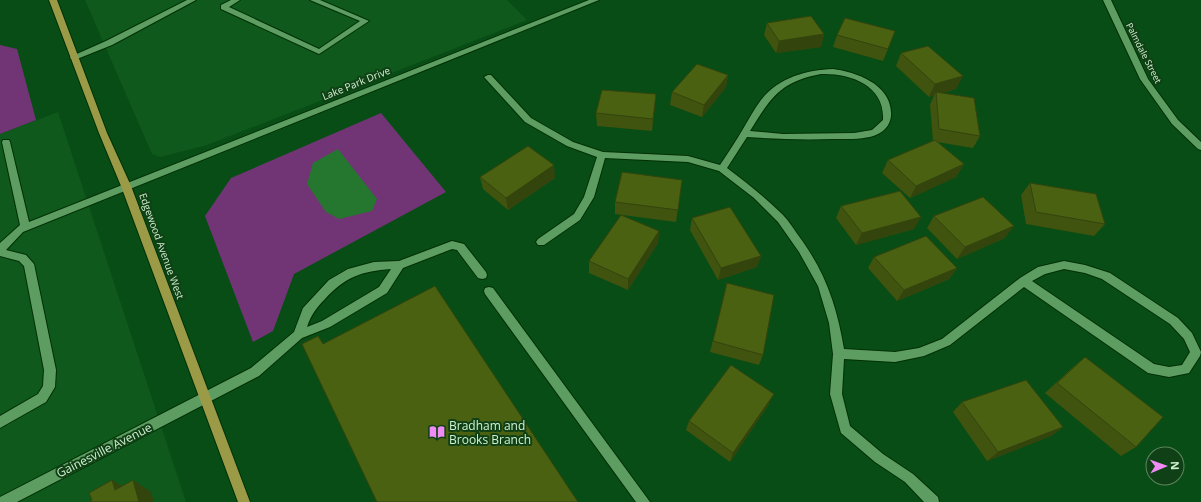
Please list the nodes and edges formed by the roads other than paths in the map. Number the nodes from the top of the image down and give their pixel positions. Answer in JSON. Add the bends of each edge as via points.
{"nodes":[{"id":1,"x":54,"y":0,"type":"edge"},
{"id":2,"x":192,"y":0,"type":"edge"},
{"id":3,"x":236,"y":0,"type":"edge"},
{"id":4,"x":314,"y":0,"type":"edge"},
{"id":5,"x":595,"y":0,"type":"edge"},
{"id":6,"x":1107,"y":0,"type":"edge"},
{"id":7,"x":74,"y":57,"type":"junction"},
{"id":8,"x":488,"y":77,"type":"dead end"},
{"id":9,"x":745,"y":134,"type":"junction"},
{"id":10,"x":6,"y":142,"type":"dead end"},
{"id":11,"x":1201,"y":147,"type":"edge"},
{"id":12,"x":602,"y":155,"type":"junction"},
{"id":13,"x":722,"y":169,"type":"junction"},
{"id":14,"x":126,"y":186,"type":"junction"},
{"id":15,"x":25,"y":227,"type":"junction"},
{"id":16,"x":541,"y":242,"type":"dead end"},
{"id":17,"x":0,"y":249,"type":"edge"},
{"id":18,"x":0,"y":252,"type":"edge"},
{"id":19,"x":399,"y":265,"type":"junction"},
{"id":20,"x":482,"y":275,"type":"dead end"},
{"id":21,"x":1024,"y":280,"type":"junction"},
{"id":22,"x":490,"y":291,"type":"dead end"},
{"id":23,"x":298,"y":335,"type":"junction"},
{"id":24,"x":839,"y":354,"type":"junction"},
{"id":25,"x":204,"y":399,"type":"junction"},
{"id":26,"x":0,"y":422,"type":"edge"},
{"id":27,"x":4,"y":502,"type":"edge"},
{"id":28,"x":244,"y":502,"type":"edge"},
{"id":29,"x":644,"y":502,"type":"edge"},
{"id":30,"x":933,"y":502,"type":"edge"}],
"edges":[{"from":1,"to":7,"type":"main road","name":"Edgewood Avenue West"},
{"from":2,"to":7,"type":"street","via":[[109,43]]},
{"from":3,"to":4,"type":"street","via":[[224,7],[319,52],[365,21]]},
{"from":5,"to":14,"type":"street","name":"Lake Park Drive"},
{"from":6,"to":11,"type":"street","name":"Palmdale Street","via":[[1144,79],[1174,122]]},
{"from":7,"to":14,"type":"main road","name":"Edgewood Avenue West"},
{"from":8,"to":12,"type":"street","via":[[528,120],[570,144]]},
{"from":9,"to":9,"type":"street","via":[[766,98],[786,83],[807,73],[844,73],[861,78],[885,99],[888,110],[887,122],[875,132],[854,136],[784,137]]},
{"from":9,"to":13,"type":"street"},
{"from":10,"to":15,"type":"street"},
{"from":12,"to":13,"type":"street","via":[[688,159]]},
{"from":12,"to":16,"type":"street","via":[[588,197],[577,217]]},
{"from":13,"to":24,"type":"street","via":[[757,196],[781,219],[803,249],[823,286],[834,323]]},
{"from":14,"to":15,"type":"street","name":"Lake Park Drive"},
{"from":14,"to":25,"type":"main road","name":"Edgewood Avenue West"},
{"from":15,"to":17,"type":"street","name":"Lake Park Drive"},
{"from":18,"to":26,"type":"street","via":[[22,258],[29,264],[50,370],[49,387],[42,398]]},
{"from":19,"to":20,"type":"street","via":[[452,245],[460,247]]},
{"from":19,"to":23,"type":"street","via":[[383,290],[326,324]]},
{"from":19,"to":23,"type":"street","via":[[374,266],[352,272],[332,283],[307,311]]},
{"from":21,"to":21,"type":"street","via":[[1042,270],[1064,265],[1106,276],[1174,321],[1188,336],[1196,353],[1184,369],[1169,372],[1152,370]]},
{"from":21,"to":24,"type":"street","via":[[946,342],[920,353],[895,357]]},
{"from":22,"to":29,"type":"street"},
{"from":23,"to":25,"type":"street","name":"Gainesville Avenue","via":[[255,372]]},
{"from":24,"to":30,"type":"street","via":[[836,394],[844,429],[879,458],[909,478]]},
{"from":25,"to":27,"type":"street","name":"Gainesville Avenue"},
{"from":25,"to":28,"type":"main road","name":"Edgewood Avenue West"}]}
